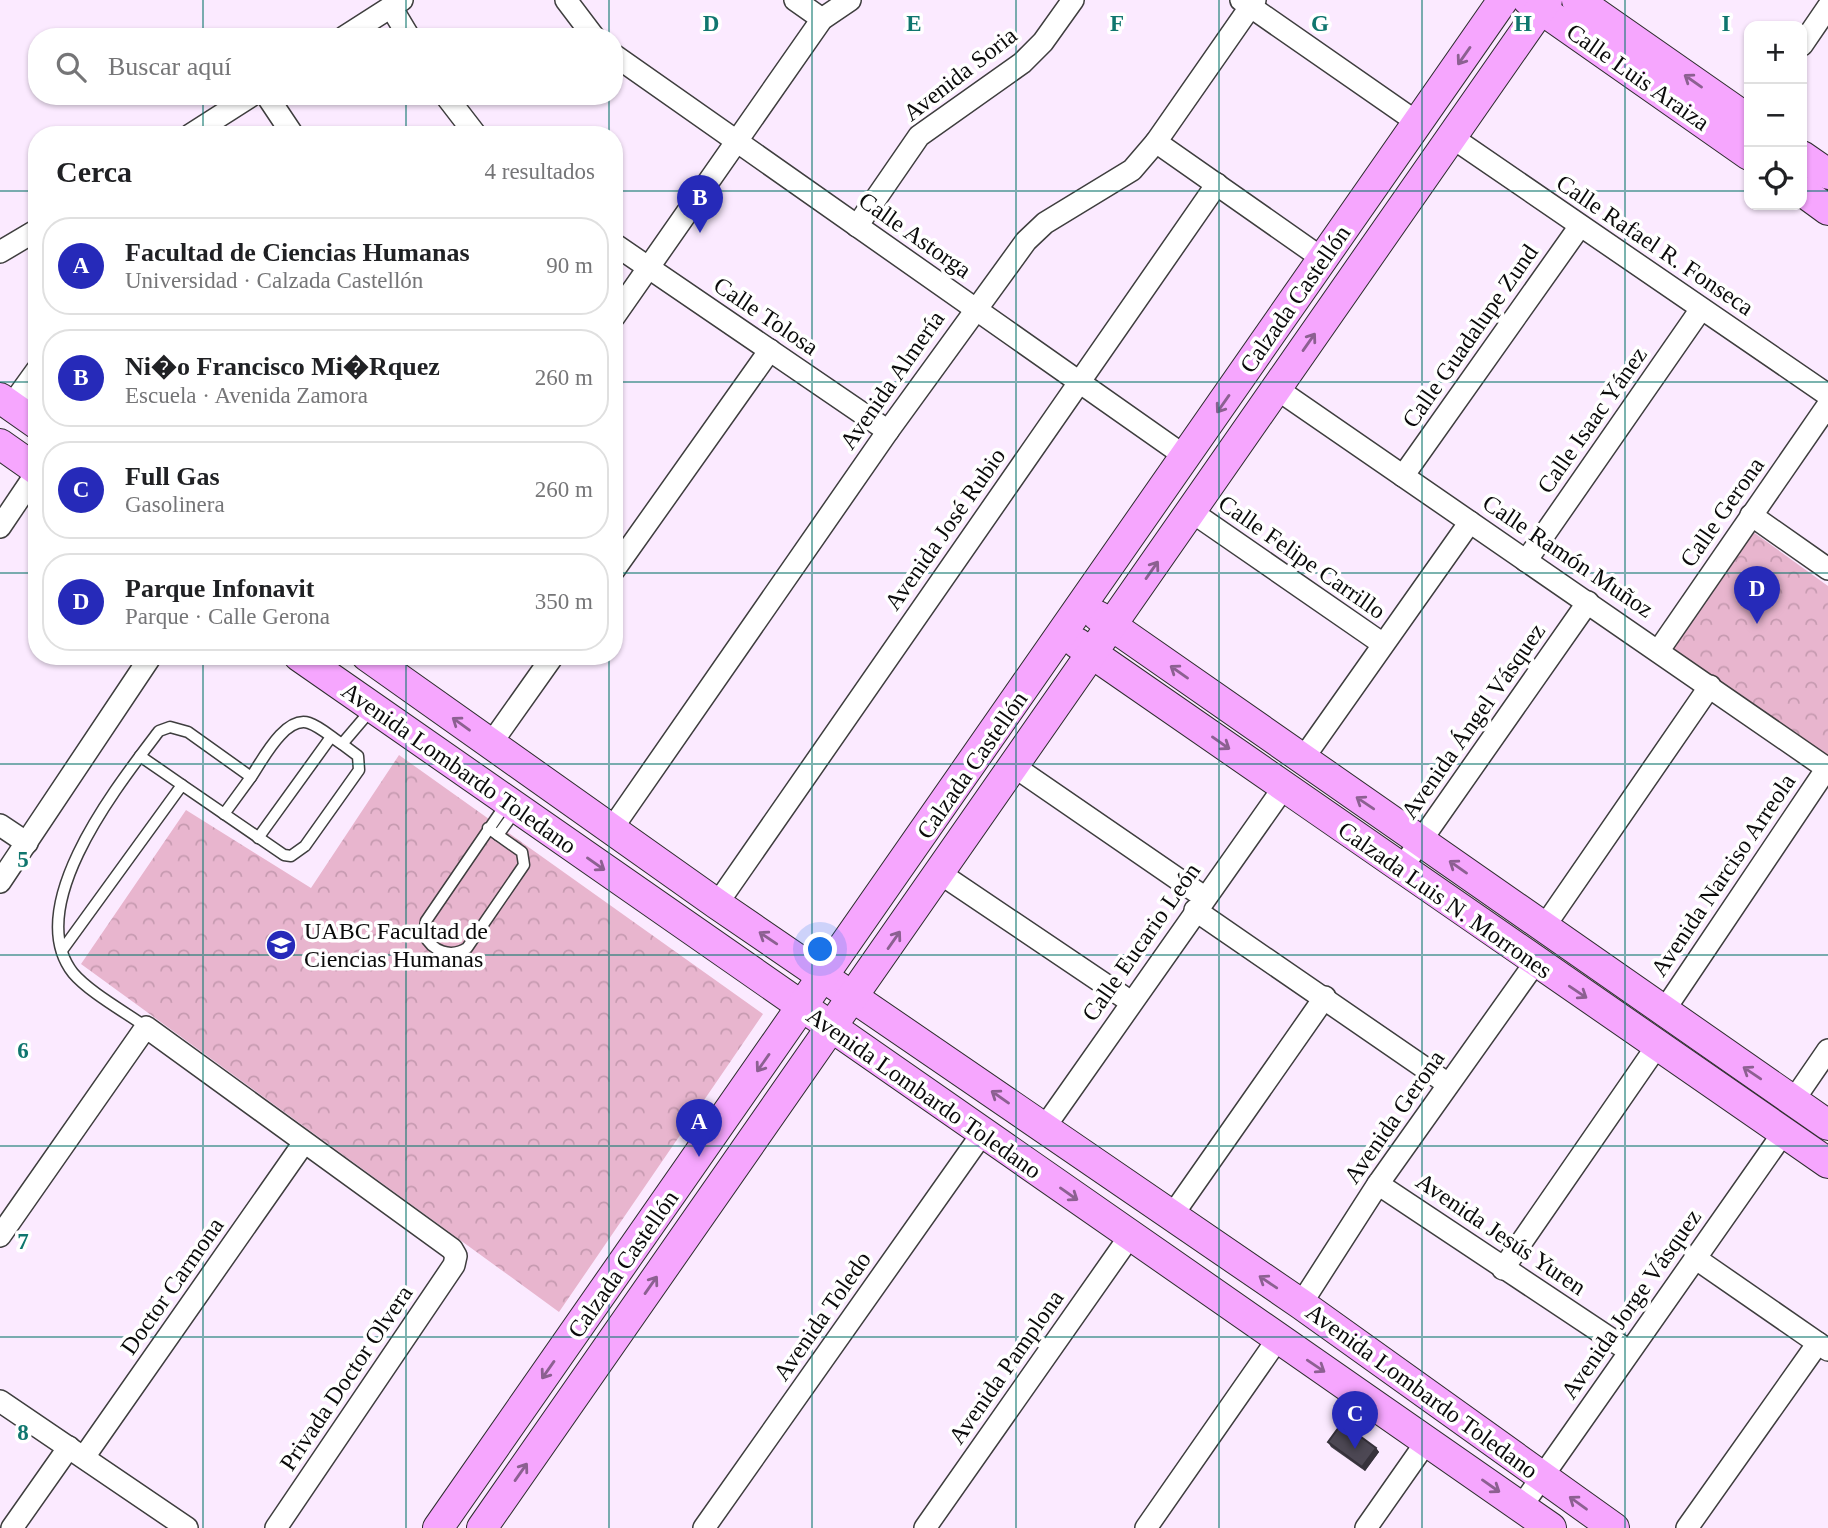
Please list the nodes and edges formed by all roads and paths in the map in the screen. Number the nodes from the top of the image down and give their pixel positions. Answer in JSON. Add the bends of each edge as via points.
{"nodes":[{"id":1,"x":566,"y":0,"type":"edge"},
{"id":2,"x":795,"y":0,"type":"edge"},
{"id":3,"x":850,"y":0,"type":"edge"},
{"id":4,"x":1073,"y":0,"type":"edge"},
{"id":5,"x":1503,"y":0,"type":"edge"},
{"id":6,"x":1577,"y":0,"type":"edge"},
{"id":7,"x":1249,"y":2,"type":"edge"},
{"id":8,"x":397,"y":3,"type":"edge"},
{"id":9,"x":1538,"y":3,"type":"edge"},
{"id":10,"x":1823,"y":6,"type":"edge"},
{"id":11,"x":822,"y":19,"type":"junction"},
{"id":12,"x":358,"y":28,"type":"edge"},
{"id":13,"x":407,"y":28,"type":"edge"},
{"id":14,"x":587,"y":28,"type":"edge"},
{"id":15,"x":1807,"y":36,"type":"edge"},
{"id":16,"x":623,"y":61,"type":"edge"},
{"id":17,"x":239,"y":105,"type":"edge"},
{"id":18,"x":273,"y":105,"type":"edge"},
{"id":19,"x":453,"y":105,"type":"edge"},
{"id":20,"x":1744,"y":116,"type":"edge"},
{"id":21,"x":1418,"y":123,"type":"junction"},
{"id":22,"x":210,"y":126,"type":"edge"},
{"id":23,"x":287,"y":126,"type":"edge"},
{"id":24,"x":470,"y":126,"type":"edge"},
{"id":25,"x":1452,"y":138,"type":"junction"},
{"id":26,"x":737,"y":142,"type":"junction"},
{"id":27,"x":1156,"y":142,"type":"junction"},
{"id":28,"x":1744,"y":151,"type":"edge"},
{"id":29,"x":1217,"y":184,"type":"junction"},
{"id":30,"x":1807,"y":195,"type":"edge"},
{"id":31,"x":1828,"y":210,"type":"edge"},
{"id":32,"x":858,"y":226,"type":"junction"},
{"id":33,"x":1580,"y":226,"type":"junction"},
{"id":34,"x":28,"y":235,"type":"edge"},
{"id":35,"x":623,"y":250,"type":"edge"},
{"id":36,"x":0,"y":252,"type":"edge"},
{"id":37,"x":1323,"y":259,"type":"junction"},
{"id":38,"x":649,"y":268,"type":"junction"},
{"id":39,"x":623,"y":304,"type":"edge"},
{"id":40,"x":975,"y":309,"type":"junction"},
{"id":41,"x":1701,"y":309,"type":"junction"},
{"id":42,"x":770,"y":350,"type":"junction"},
{"id":43,"x":28,"y":379,"type":"edge"},
{"id":44,"x":1078,"y":383,"type":"junction"},
{"id":45,"x":1277,"y":389,"type":"junction"},
{"id":46,"x":1828,"y":394,"type":"edge"},
{"id":47,"x":6,"y":402,"type":"edge"},
{"id":48,"x":1828,"y":405,"type":"edge"},
{"id":49,"x":28,"y":418,"type":"edge"},
{"id":50,"x":888,"y":431,"type":"junction"},
{"id":51,"x":0,"y":444,"type":"edge"},
{"id":52,"x":1186,"y":457,"type":"junction"},
{"id":53,"x":28,"y":464,"type":"edge"},
{"id":54,"x":1403,"y":476,"type":"junction"},
{"id":55,"x":28,"y":485,"type":"edge"},
{"id":56,"x":1192,"y":512,"type":"junction"},
{"id":57,"x":1751,"y":515,"type":"junction"},
{"id":58,"x":1471,"y":522,"type":"junction"},
{"id":59,"x":0,"y":527,"type":"edge"},
{"id":60,"x":623,"y":557,"type":"edge"},
{"id":61,"x":1526,"y":561,"type":"junction"},
{"id":62,"x":1828,"y":569,"type":"edge"},
{"id":63,"x":1588,"y":602,"type":"junction"},
{"id":64,"x":1084,"y":606,"type":"junction"},
{"id":65,"x":1114,"y":626,"type":"junction"},
{"id":66,"x":1064,"y":634,"type":"junction"},
{"id":67,"x":1383,"y":644,"type":"junction"},
{"id":68,"x":1658,"y":650,"type":"junction"},
{"id":69,"x":1093,"y":654,"type":"junction"},
{"id":70,"x":146,"y":665,"type":"edge"},
{"id":71,"x":312,"y":665,"type":"edge"},
{"id":72,"x":382,"y":665,"type":"edge"},
{"id":73,"x":547,"y":665,"type":"edge"},
{"id":74,"x":1710,"y":686,"type":"junction"},
{"id":75,"x":372,"y":707,"type":"junction"},
{"id":76,"x":331,"y":737,"type":"junction"},
{"id":77,"x":342,"y":744,"type":"junction"},
{"id":78,"x":490,"y":745,"type":"junction"},
{"id":79,"x":140,"y":756,"type":"junction"},
{"id":80,"x":1302,"y":760,"type":"junction"},
{"id":81,"x":1015,"y":767,"type":"junction"},
{"id":82,"x":1828,"y":768,"type":"edge"},
{"id":83,"x":251,"y":777,"type":"junction"},
{"id":84,"x":182,"y":785,"type":"junction"},
{"id":85,"x":1284,"y":787,"type":"junction"},
{"id":86,"x":512,"y":805,"type":"junction"},
{"id":87,"x":224,"y":814,"type":"junction"},
{"id":88,"x":0,"y":825,"type":"edge"},
{"id":89,"x":488,"y":828,"type":"junction"},
{"id":90,"x":611,"y":830,"type":"junction"},
{"id":91,"x":498,"y":835,"type":"junction"},
{"id":92,"x":258,"y":838,"type":"junction"},
{"id":93,"x":1421,"y":841,"type":"junction"},
{"id":94,"x":27,"y":843,"type":"junction"},
{"id":95,"x":1401,"y":869,"type":"junction"},
{"id":96,"x":941,"y":874,"type":"junction"},
{"id":97,"x":0,"y":882,"type":"edge"},
{"id":98,"x":717,"y":904,"type":"junction"},
{"id":99,"x":1199,"y":904,"type":"junction"},
{"id":100,"x":1544,"y":928,"type":"junction"},
{"id":101,"x":63,"y":949,"type":"junction"},
{"id":102,"x":1535,"y":962,"type":"junction"},
{"id":103,"x":825,"y":976,"type":"junction"},
{"id":104,"x":855,"y":996,"type":"junction"},
{"id":105,"x":1325,"y":997,"type":"junction"},
{"id":106,"x":1131,"y":1002,"type":"junction"},
{"id":107,"x":802,"y":1007,"type":"junction"},
{"id":108,"x":1663,"y":1012,"type":"junction"},
{"id":109,"x":146,"y":1027,"type":"junction"},
{"id":110,"x":832,"y":1028,"type":"junction"},
{"id":111,"x":1657,"y":1046,"type":"junction"},
{"id":112,"x":1828,"y":1050,"type":"edge"},
{"id":113,"x":1448,"y":1084,"type":"junction"},
{"id":114,"x":1793,"y":1101,"type":"junction"},
{"id":115,"x":1828,"y":1125,"type":"edge"},
{"id":116,"x":1044,"y":1128,"type":"junction"},
{"id":117,"x":1784,"y":1132,"type":"junction"},
{"id":118,"x":982,"y":1134,"type":"junction"},
{"id":119,"x":303,"y":1144,"type":"junction"},
{"id":120,"x":1828,"y":1163,"type":"edge"},
{"id":121,"x":1378,"y":1184,"type":"junction"},
{"id":122,"x":1171,"y":1217,"type":"junction"},
{"id":123,"x":0,"y":1236,"type":"edge"},
{"id":124,"x":1130,"y":1236,"type":"junction"},
{"id":125,"x":1695,"y":1258,"type":"junction"},
{"id":126,"x":1503,"y":1269,"type":"junction"},
{"id":127,"x":1301,"y":1304,"type":"junction"},
{"id":128,"x":1277,"y":1340,"type":"junction"},
{"id":129,"x":1823,"y":1346,"type":"edge"},
{"id":130,"x":1629,"y":1352,"type":"junction"},
{"id":131,"x":0,"y":1401,"type":"edge"},
{"id":132,"x":1427,"y":1441,"type":"junction"},
{"id":133,"x":76,"y":1452,"type":"junction"},
{"id":134,"x":1543,"y":1477,"type":"junction"},
{"id":135,"x":1521,"y":1507,"type":"junction"},
{"id":136,"x":12,"y":1528,"type":"edge"},
{"id":137,"x":187,"y":1528,"type":"edge"},
{"id":138,"x":276,"y":1528,"type":"edge"},
{"id":139,"x":438,"y":1528,"type":"edge"},
{"id":140,"x":482,"y":1528,"type":"edge"},
{"id":141,"x":704,"y":1528,"type":"edge"},
{"id":142,"x":925,"y":1528,"type":"edge"},
{"id":143,"x":1146,"y":1528,"type":"edge"},
{"id":144,"x":1366,"y":1528,"type":"edge"},
{"id":145,"x":1551,"y":1528,"type":"edge"},
{"id":146,"x":1614,"y":1528,"type":"edge"},
{"id":147,"x":1687,"y":1528,"type":"edge"}],
"edges":[{"from":1,"to":14,"type":"street"},
{"from":2,"to":11,"type":"street"},
{"from":3,"to":11,"type":"street"},
{"from":4,"to":32,"type":"street","name":"Avenida Soria","via":[[1022,63],[919,136]]},
{"from":5,"to":21,"type":"main road","name":"Calzada Castellón","one_way":true},
{"from":20,"to":6,"type":"main road","name":"Calle Luis Araiza","one_way":true},
{"from":7,"to":21,"type":"street"},
{"from":7,"to":27,"type":"street","name":"Avenida Almería"},
{"from":8,"to":12,"type":"street"},
{"from":8,"to":13,"type":"street"},
{"from":9,"to":25,"type":"main road","name":"Calzada Castellón"},
{"from":9,"to":28,"type":"main road","name":"Calle Luis Araiza"},
{"from":10,"to":15,"type":"street"},
{"from":11,"to":26,"type":"street"},
{"from":16,"to":26,"type":"street","name":"Calle Astorga"},
{"from":17,"to":22,"type":"street"},
{"from":18,"to":23,"type":"street"},
{"from":19,"to":24,"type":"street"},
{"from":21,"to":37,"type":"main road","name":"Calzada Castellón"},
{"from":25,"to":33,"type":"street","name":"Calle Rafael R. Fonseca"},
{"from":45,"to":25,"type":"main road","name":"Calzada Castellón","one_way":true},
{"from":26,"to":32,"type":"street","name":"Calle Astorga"},
{"from":26,"to":38,"type":"street"},
{"from":27,"to":29,"type":"street"},
{"from":27,"to":40,"type":"street","name":"Avenida Almería","via":[[1118,181],[1035,232]]},
{"from":29,"to":37,"type":"street"},
{"from":29,"to":44,"type":"street","name":"Avenida José Rubio"},
{"from":30,"to":31,"type":"main road"},
{"from":32,"to":40,"type":"street","name":"Calle Astorga"},
{"from":33,"to":41,"type":"street","name":"Calle Rafael R. Fonseca"},
{"from":33,"to":54,"type":"street","name":"Calle Guadalupe Zund"},
{"from":34,"to":36,"type":"street"},
{"from":35,"to":38,"type":"street","name":"Calle Tolosa"},
{"from":37,"to":52,"type":"main road","name":"Calzada Castellón","one_way":true},
{"from":38,"to":39,"type":"street"},
{"from":38,"to":42,"type":"street","name":"Calle Tolosa"},
{"from":40,"to":44,"type":"street","name":"Calle Astorga"},
{"from":40,"to":50,"type":"street","name":"Avenida Almería"},
{"from":41,"to":46,"type":"street","name":"Calle Rafael R. Fonseca"},
{"from":41,"to":61,"type":"street","name":"Calle Isaac Yánez"},
{"from":42,"to":50,"type":"street","name":"Calle Tolosa"},
{"from":42,"to":60,"type":"street"},
{"from":43,"to":47,"type":"street"},
{"from":44,"to":52,"type":"street","name":"Calle Astorga"},
{"from":44,"to":98,"type":"street","name":"Avenida José Rubio"},
{"from":45,"to":54,"type":"street","name":"Calle Ramón Muñoz"},
{"from":45,"to":56,"type":"main road","name":"Calzada Castellón"},
{"from":47,"to":49,"type":"main road"},
{"from":48,"to":57,"type":"street","name":"Calle Gerona"},
{"from":50,"to":90,"type":"street","name":"Avenida Almería"},
{"from":51,"to":53,"type":"main road"},
{"from":52,"to":64,"type":"main road","name":"Calzada Castellón"},
{"from":54,"to":58,"type":"street","name":"Calle Ramón Muñoz"},
{"from":55,"to":59,"type":"street"},
{"from":65,"to":56,"type":"main road","name":"Calzada Castellón","one_way":true},
{"from":56,"to":67,"type":"street","name":"Calle Felipe Carrillo"},
{"from":57,"to":62,"type":"street"},
{"from":57,"to":68,"type":"street","name":"Calle Gerona"},
{"from":58,"to":61,"type":"street","name":"Calle Ramón Muñoz"},
{"from":58,"to":67,"type":"street"},
{"from":61,"to":63,"type":"street","name":"Calle Ramón Muñoz"},
{"from":63,"to":68,"type":"street","name":"Calle Ramón Muñoz"},
{"from":63,"to":93,"type":"street","name":"Avenida Ángel Vásquez"},
{"from":64,"to":65,"type":"main road","name":"Calzada Luis N. Morrones"},
{"from":64,"to":66,"type":"main road","name":"Calzada Castellón"},
{"from":65,"to":69,"type":"main road","name":"Calzada Castellón"},
{"from":80,"to":65,"type":"main road","name":"Calzada Luis N. Morrones","one_way":true},
{"from":66,"to":69,"type":"main road","name":"Calzada Luis N. Morrones"},
{"from":66,"to":103,"type":"main road","name":"Calzada Castellón"},
{"from":67,"to":80,"type":"street"},
{"from":68,"to":74,"type":"street","name":"Calle Ramón Muñoz"},
{"from":69,"to":81,"type":"main road","name":"Calzada Castellón"},
{"from":69,"to":85,"type":"main road","name":"Calzada Luis N. Morrones","one_way":true},
{"from":70,"to":94,"type":"street"},
{"from":71,"to":75,"type":"main road","name":"Avenida Lombardo Toledano"},
{"from":78,"to":72,"type":"main road","name":"Avenida Lombardo Toledano","one_way":true},
{"from":73,"to":78,"type":"street"},
{"from":74,"to":82,"type":"street","name":"Calle Ramón Muñoz"},
{"from":74,"to":100,"type":"street"},
{"from":75,"to":77,"type":"lane"},
{"from":75,"to":78,"type":"main road","via":[[402,716],[462,750],[477,752]]},
{"from":75,"to":86,"type":"main road","name":"Avenida Lombardo Toledano"},
{"from":76,"to":77,"type":"lane"},
{"from":76,"to":83,"type":"lane","via":[[311,724],[294,723]]},
{"from":76,"to":92,"type":"lane"},
{"from":77,"to":92,"type":"lane","via":[[358,757],[359,770],[305,846],[287,856]]},
{"from":78,"to":90,"type":"main road","name":"Avenida Lombardo Toledano"},
{"from":79,"to":83,"type":"lane","via":[[159,731],[177,728]]},
{"from":79,"to":84,"type":"lane"},
{"from":79,"to":101,"type":"lane","via":[[68,874],[58,914]]},
{"from":93,"to":80,"type":"main road","name":"Calzada Luis N. Morrones","one_way":true},
{"from":81,"to":96,"type":"main road","name":"Calzada Castellón"},
{"from":81,"to":99,"type":"street"},
{"from":82,"to":108,"type":"street","name":"Avenida Narciso Arreola"},
{"from":83,"to":87,"type":"lane"},
{"from":84,"to":87,"type":"lane"},
{"from":84,"to":101,"type":"lane"},
{"from":85,"to":95,"type":"main road","name":"Calzada Luis N. Morrones"},
{"from":85,"to":99,"type":"street","name":"Calle Eucario León"},
{"from":86,"to":89,"type":"lane"},
{"from":86,"to":90,"type":"main road","via":[[517,793],[532,790],[584,822]]},
{"from":86,"to":91,"type":"lane"},
{"from":86,"to":107,"type":"main road","name":"Avenida Lombardo Toledano","one_way":true},
{"from":87,"to":92,"type":"lane"},
{"from":88,"to":94,"type":"street"},
{"from":89,"to":91,"type":"lane"},
{"from":89,"to":91,"type":"lane","via":[[426,921],[424,934],[439,951],[454,953],[467,948],[522,869],[522,852]]},
{"from":90,"to":98,"type":"main road","name":"Avenida Lombardo Toledano"},
{"from":93,"to":95,"type":"street","name":"Avenida Ángel Vásquez"},
{"from":100,"to":93,"type":"main road","name":"Calzada Luis N. Morrones","one_way":true},
{"from":94,"to":97,"type":"street"},
{"from":95,"to":102,"type":"main road","name":"Calzada Luis N. Morrones"},
{"from":104,"to":96,"type":"main road","name":"Calzada Castellón","one_way":true},
{"from":96,"to":106,"type":"street"},
{"from":103,"to":98,"type":"main road","name":"Avenida Lombardo Toledano","one_way":true},
{"from":99,"to":105,"type":"street"},
{"from":99,"to":106,"type":"street","name":"Calle Eucario León"},
{"from":100,"to":108,"type":"main road","name":"Calzada Luis N. Morrones"},
{"from":101,"to":109,"type":"lane","via":[[74,974]]},
{"from":102,"to":111,"type":"main road","name":"Calzada Luis N. Morrones","one_way":true},
{"from":102,"to":113,"type":"street","name":"Avenida Gerona"},
{"from":103,"to":104,"type":"main road","name":"Avenida Lombardo Toledano"},
{"from":103,"to":107,"type":"main road","name":"Calzada Castellón"},
{"from":104,"to":110,"type":"main road","name":"Calzada Castellón"},
{"from":116,"to":104,"type":"main road","name":"Avenida Lombardo Toledano","one_way":true},
{"from":105,"to":113,"type":"street"},
{"from":105,"to":122,"type":"street"},
{"from":106,"to":116,"type":"street","name":"Calle Eucario León"},
{"from":107,"to":110,"type":"main road","name":"Avenida Lombardo Toledano"},
{"from":107,"to":139,"type":"main road","name":"Calzada Castellón","one_way":true},
{"from":114,"to":108,"type":"main road","name":"Calzada Luis N. Morrones","one_way":true},
{"from":109,"to":119,"type":"street"},
{"from":109,"to":123,"type":"street"},
{"from":110,"to":118,"type":"main road","name":"Avenida Lombardo Toledano"},
{"from":140,"to":110,"type":"main road","name":"Calzada Castellón","one_way":true},
{"from":111,"to":117,"type":"main road","name":"Calzada Luis N. Morrones"},
{"from":111,"to":126,"type":"street"},
{"from":112,"to":114,"type":"street"},
{"from":113,"to":121,"type":"street","name":"Avenida Gerona"},
{"from":114,"to":115,"type":"main road","name":"Calzada Luis N. Morrones"},
{"from":116,"to":122,"type":"main road","name":"Avenida Lombardo Toledano"},
{"from":117,"to":120,"type":"main road","name":"Calzada Luis N. Morrones"},
{"from":117,"to":125,"type":"street","name":"Avenida Jorge Vásquez"},
{"from":118,"to":124,"type":"main road","name":"Avenida Lombardo Toledano","one_way":true},
{"from":118,"to":141,"type":"street","name":"Avenida Toledo"},
{"from":119,"to":133,"type":"street","name":"Doctor Carmona"},
{"from":119,"to":138,"type":"street","name":"Privada Doctor Olvera","via":[[456,1256]]},
{"from":121,"to":126,"type":"street","name":"Avenida Jesús Yuren"},
{"from":121,"to":127,"type":"street","name":"Avenida Gerona"},
{"from":127,"to":122,"type":"main road","name":"Avenida Lombardo Toledano","one_way":true},
{"from":124,"to":128,"type":"main road","name":"Avenida Lombardo Toledano"},
{"from":124,"to":142,"type":"street","name":"Avenida Pamplona"},
{"from":125,"to":129,"type":"street"},
{"from":125,"to":130,"type":"street","name":"Avenida Jorge Vásquez"},
{"from":126,"to":130,"type":"street","name":"Avenida Jesús Yuren"},
{"from":127,"to":134,"type":"main road","name":"Avenida Lombardo Toledano"},
{"from":128,"to":132,"type":"main road","name":"Avenida Lombardo Toledano","one_way":true},
{"from":128,"to":143,"type":"street"},
{"from":129,"to":147,"type":"street"},
{"from":130,"to":134,"type":"street","name":"Avenida Jorge Vásquez"},
{"from":131,"to":133,"type":"street"},
{"from":132,"to":135,"type":"main road","name":"Avenida Lombardo Toledano","one_way":true},
{"from":132,"to":144,"type":"street"},
{"from":133,"to":136,"type":"street","name":"Doctor Carmona"},
{"from":133,"to":137,"type":"street"},
{"from":134,"to":135,"type":"street","name":"Avenida Jorge Vásquez"},
{"from":146,"to":134,"type":"main road","name":"Avenida Lombardo Toledano","one_way":true},
{"from":135,"to":145,"type":"main road","name":"Avenida Lombardo Toledano"}]}
